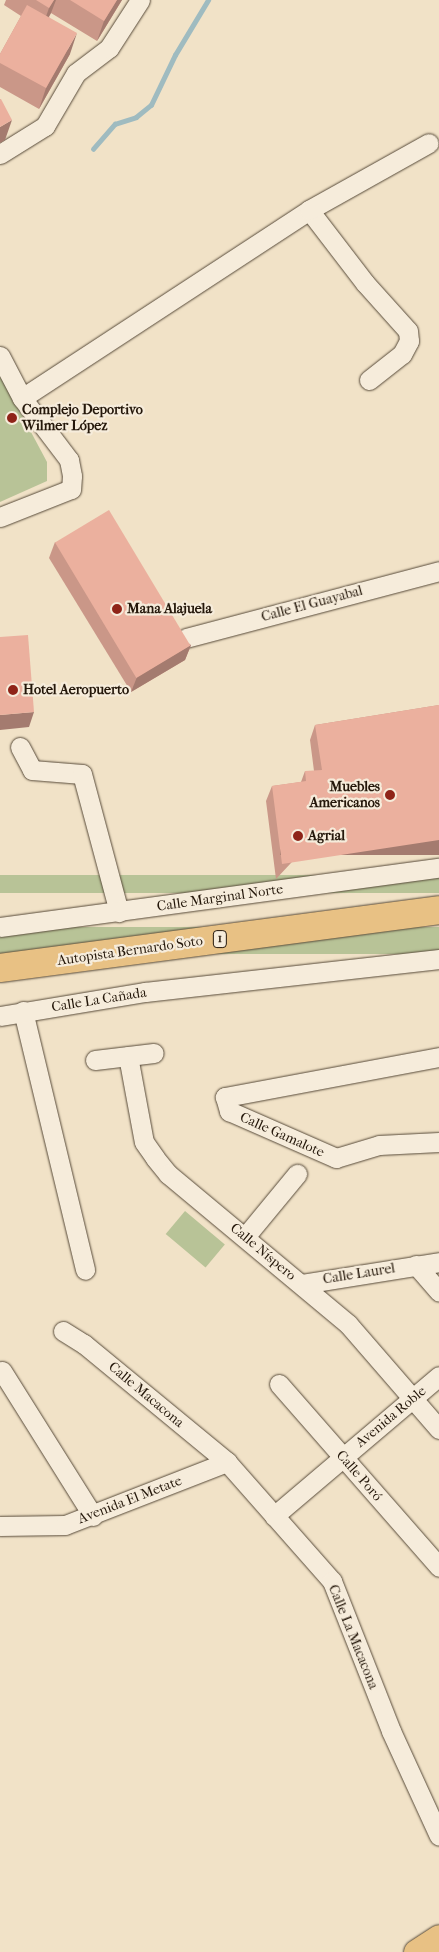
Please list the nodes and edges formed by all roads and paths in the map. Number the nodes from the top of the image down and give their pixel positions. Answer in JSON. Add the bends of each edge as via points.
{"nodes":[{"id":1,"x":140,"y":0,"type":"edge"},
{"id":2,"x":430,"y":143,"type":"dead end"},
{"id":3,"x":0,"y":154,"type":"edge"},
{"id":4,"x":310,"y":210,"type":"junction"},
{"id":5,"x":0,"y":356,"type":"edge"},
{"id":6,"x":370,"y":380,"type":"dead end"},
{"id":7,"x":22,"y":398,"type":"junction"},
{"id":8,"x":0,"y":517,"type":"edge"},
{"id":9,"x":439,"y":571,"type":"edge"},
{"id":10,"x":186,"y":638,"type":"edge"},
{"id":11,"x":20,"y":746,"type":"dead end"},
{"id":12,"x":439,"y":868,"type":"edge"},
{"id":13,"x":439,"y":910,"type":"edge"},
{"id":14,"x":118,"y":912,"type":"junction"},
{"id":15,"x":0,"y":927,"type":"edge"},
{"id":16,"x":439,"y":959,"type":"edge"},
{"id":17,"x":0,"y":968,"type":"edge"},
{"id":18,"x":23,"y":1011,"type":"junction"},
{"id":19,"x":0,"y":1016,"type":"edge"},
{"id":20,"x":154,"y":1053,"type":"dead end"},
{"id":21,"x":128,"y":1056,"type":"junction"},
{"id":22,"x":439,"y":1057,"type":"edge"},
{"id":23,"x":95,"y":1060,"type":"dead end"},
{"id":24,"x":439,"y":1142,"type":"edge"},
{"id":25,"x":297,"y":1174,"type":"dead end"},
{"id":26,"x":245,"y":1237,"type":"junction"},
{"id":27,"x":439,"y":1262,"type":"edge"},
{"id":28,"x":416,"y":1265,"type":"junction"},
{"id":29,"x":84,"y":1270,"type":"dead end"},
{"id":30,"x":302,"y":1284,"type":"junction"},
{"id":31,"x":439,"y":1291,"type":"edge"},
{"id":32,"x":64,"y":1331,"type":"dead end"},
{"id":33,"x":2,"y":1371,"type":"dead end"},
{"id":34,"x":439,"y":1376,"type":"edge"},
{"id":35,"x":280,"y":1384,"type":"dead end"},
{"id":36,"x":413,"y":1399,"type":"junction"},
{"id":37,"x":439,"y":1429,"type":"edge"},
{"id":38,"x":343,"y":1458,"type":"junction"},
{"id":39,"x":227,"y":1462,"type":"junction"},
{"id":40,"x":93,"y":1516,"type":"junction"},
{"id":41,"x":274,"y":1516,"type":"junction"},
{"id":42,"x":0,"y":1526,"type":"edge"},
{"id":43,"x":439,"y":1567,"type":"edge"},
{"id":44,"x":439,"y":1836,"type":"edge"},
{"id":45,"x":439,"y":1937,"type":"edge"},
{"id":46,"x":416,"y":1952,"type":"edge"}],
"edges":[{"from":1,"to":3,"type":"street","via":[[109,48],[76,73],[45,126]]},
{"from":2,"to":4,"type":"street"},
{"from":4,"to":6,"type":"street","via":[[365,283],[408,331],[409,340],[402,354]]},
{"from":4,"to":7,"type":"street"},
{"from":5,"to":7,"type":"street"},
{"from":7,"to":8,"type":"street","via":[[69,460],[71,489]]},
{"from":9,"to":10,"type":"street","name":"Calle El Guayabal"},
{"from":11,"to":14,"type":"street","via":[[32,770],[82,774]]},
{"from":12,"to":14,"type":"street","name":"Calle Marginal Norte"},
{"from":13,"to":17,"type":"highway","name":"Autopista Bernardo Soto","number":"1"},
{"from":14,"to":15,"type":"street","name":"Calle Marginal Norte"},
{"from":16,"to":18,"type":"street","name":"Calle La Cañada","via":[[145,992]]},
{"from":18,"to":19,"type":"street","name":"Calle La Cañada"},
{"from":18,"to":29,"type":"street"},
{"from":20,"to":21,"type":"street"},
{"from":21,"to":23,"type":"street"},
{"from":21,"to":26,"type":"street","name":"Calle Níspero","via":[[144,1142],[168,1174]]},
{"from":22,"to":24,"type":"street","name":"Calle Gamalote","via":[[225,1097],[229,1111],[336,1158],[379,1145]]},
{"from":25,"to":26,"type":"street"},
{"from":26,"to":30,"type":"street","name":"Calle Níspero"},
{"from":27,"to":28,"type":"street","name":"Calle Laurel"},
{"from":28,"to":30,"type":"street","name":"Calle Laurel"},
{"from":28,"to":31,"type":"street"},
{"from":30,"to":36,"type":"street","name":"Calle Níspero","via":[[348,1324]]},
{"from":32,"to":39,"type":"street","name":"Calle Macacona"},
{"from":33,"to":40,"type":"street"},
{"from":34,"to":36,"type":"street","name":"Avenida Roble"},
{"from":35,"to":38,"type":"street","name":"Calle Poró"},
{"from":36,"to":37,"type":"street","name":"Calle Níspero"},
{"from":36,"to":38,"type":"street","name":"Avenida Roble"},
{"from":38,"to":41,"type":"street","name":"Avenida Roble"},
{"from":38,"to":43,"type":"street","name":"Calle Poró"},
{"from":39,"to":40,"type":"street","name":"Avenida El Metate"},
{"from":39,"to":41,"type":"street","name":"Calle La Macacona"},
{"from":40,"to":42,"type":"street","name":"Avenida El Metate","via":[[65,1525]]},
{"from":41,"to":44,"type":"street","name":"Calle La Macacona","via":[[332,1581],[391,1731]]},
{"from":45,"to":46,"type":"main road"}]}
